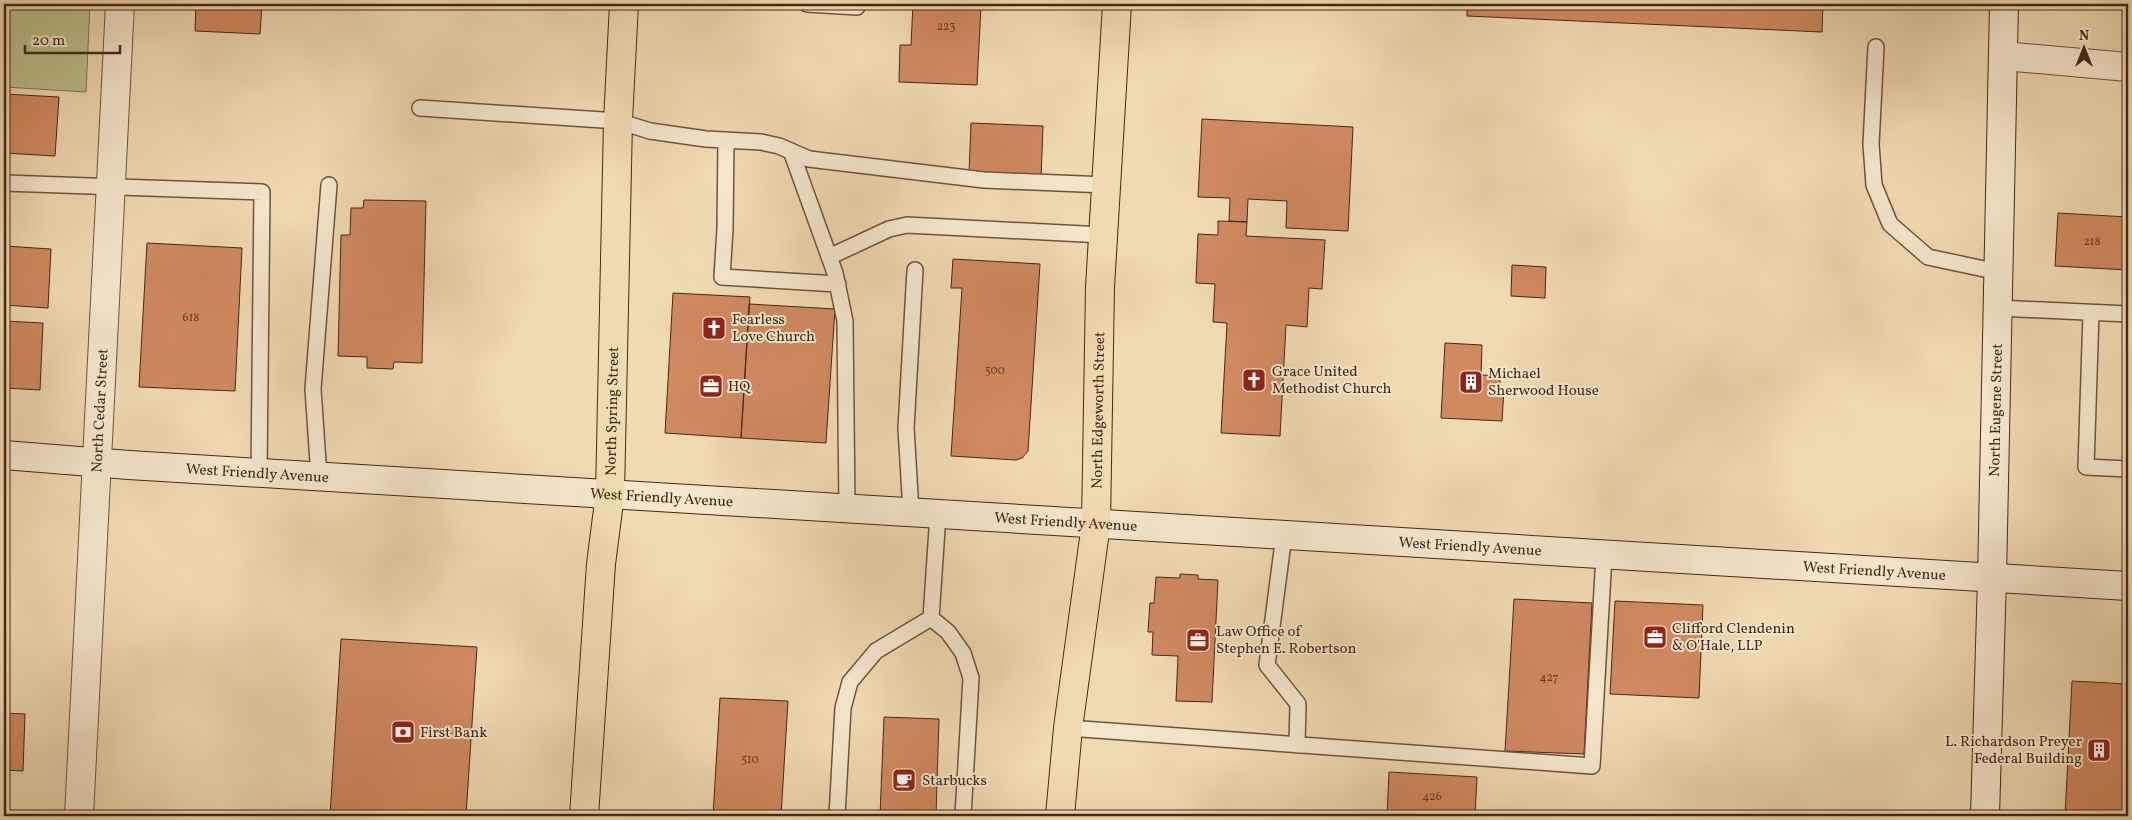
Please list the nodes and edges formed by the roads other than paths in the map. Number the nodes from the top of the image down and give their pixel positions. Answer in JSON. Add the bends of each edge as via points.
{"nodes":[{"id":1,"x":120,"y":4,"type":"edge"},
{"id":2,"x":624,"y":4,"type":"edge"},
{"id":3,"x":807,"y":4,"type":"edge"},
{"id":4,"x":1117,"y":4,"type":"edge"},
{"id":5,"x":2004,"y":4,"type":"edge"},
{"id":6,"x":857,"y":7,"type":"dead end"},
{"id":7,"x":1876,"y":47,"type":"dead end"},
{"id":8,"x":2003,"y":56,"type":"junction"},
{"id":9,"x":2128,"y":67,"type":"edge"},
{"id":10,"x":420,"y":108,"type":"dead end"},
{"id":11,"x":618,"y":121,"type":"junction"},
{"id":12,"x":726,"y":140,"type":"junction"},
{"id":13,"x":791,"y":151,"type":"junction"},
{"id":14,"x":4,"y":183,"type":"edge"},
{"id":15,"x":329,"y":185,"type":"dead end"},
{"id":16,"x":1106,"y":185,"type":"junction"},
{"id":17,"x":111,"y":186,"type":"junction"},
{"id":18,"x":1103,"y":235,"type":"junction"},
{"id":19,"x":829,"y":258,"type":"junction"},
{"id":20,"x":915,"y":270,"type":"dead end"},
{"id":21,"x":1998,"y":272,"type":"junction"},
{"id":22,"x":838,"y":284,"type":"junction"},
{"id":23,"x":1998,"y":308,"type":"junction"},
{"id":24,"x":2091,"y":313,"type":"junction"},
{"id":25,"x":2128,"y":314,"type":"edge"},
{"id":26,"x":4,"y":455,"type":"edge"},
{"id":27,"x":97,"y":463,"type":"junction"},
{"id":28,"x":2128,"y":469,"type":"edge"},
{"id":29,"x":259,"y":473,"type":"junction"},
{"id":30,"x":319,"y":476,"type":"junction"},
{"id":31,"x":610,"y":494,"type":"junction"},
{"id":32,"x":847,"y":509,"type":"junction"},
{"id":33,"x":911,"y":512,"type":"junction"},
{"id":34,"x":938,"y":514,"type":"junction"},
{"id":35,"x":1096,"y":524,"type":"junction"},
{"id":36,"x":1284,"y":535,"type":"junction"},
{"id":37,"x":1604,"y":555,"type":"junction"},
{"id":38,"x":1992,"y":578,"type":"junction"},
{"id":39,"x":2128,"y":586,"type":"edge"},
{"id":40,"x":931,"y":618,"type":"junction"},
{"id":41,"x":1068,"y":728,"type":"junction"},
{"id":42,"x":1297,"y":745,"type":"junction"},
{"id":43,"x":79,"y":816,"type":"edge"},
{"id":44,"x":584,"y":816,"type":"edge"},
{"id":45,"x":837,"y":816,"type":"edge"},
{"id":46,"x":962,"y":816,"type":"edge"},
{"id":47,"x":1060,"y":816,"type":"edge"},
{"id":48,"x":1985,"y":816,"type":"edge"}],
"edges":[{"from":1,"to":17,"type":"main road","name":"North Cedar Street"},
{"from":2,"to":11,"type":"main road","name":"North Spring Street"},
{"from":3,"to":6,"type":"lane"},
{"from":4,"to":16,"type":"main road","name":"North Edgeworth Street"},
{"from":5,"to":8,"type":"main road","name":"North Eugene Street"},
{"from":7,"to":21,"type":"lane","via":[[1871,144],[1874,186],[1890,224],[1928,258]]},
{"from":8,"to":9,"type":"main road"},
{"from":8,"to":21,"type":"main road","name":"North Eugene Street"},
{"from":10,"to":11,"type":"lane"},
{"from":11,"to":12,"type":"lane","via":[[650,131]]},
{"from":11,"to":31,"type":"main road","name":"North Spring Street"},
{"from":12,"to":13,"type":"lane","via":[[761,142]]},
{"from":12,"to":22,"type":"lane","via":[[722,277]]},
{"from":13,"to":16,"type":"lane","via":[[809,159],[984,180]]},
{"from":13,"to":19,"type":"lane"},
{"from":14,"to":17,"type":"lane"},
{"from":15,"to":30,"type":"lane","via":[[313,389]]},
{"from":16,"to":18,"type":"main road","name":"North Edgeworth Street"},
{"from":17,"to":27,"type":"main road","name":"North Cedar Street"},
{"from":17,"to":29,"type":"lane","via":[[262,192]]},
{"from":18,"to":19,"type":"lane","via":[[908,225],[889,229]]},
{"from":18,"to":35,"type":"main road","name":"North Edgeworth Street"},
{"from":19,"to":22,"type":"lane"},
{"from":20,"to":33,"type":"lane","via":[[906,428]]},
{"from":21,"to":23,"type":"main road","name":"North Eugene Street"},
{"from":22,"to":32,"type":"lane","via":[[845,320]]},
{"from":23,"to":24,"type":"lane"},
{"from":23,"to":38,"type":"main road","name":"North Eugene Street"},
{"from":24,"to":25,"type":"lane"},
{"from":24,"to":28,"type":"lane","via":[[2086,466]]},
{"from":26,"to":27,"type":"main road","name":"West Friendly Avenue"},
{"from":27,"to":29,"type":"main road","name":"West Friendly Avenue"},
{"from":27,"to":43,"type":"main road","name":"North Cedar Street"},
{"from":29,"to":30,"type":"main road","name":"West Friendly Avenue"},
{"from":30,"to":31,"type":"main road","name":"West Friendly Avenue"},
{"from":31,"to":32,"type":"main road","name":"West Friendly Avenue"},
{"from":31,"to":44,"type":"main road","name":"North Spring Street","via":[[601,564]]},
{"from":32,"to":33,"type":"main road","name":"West Friendly Avenue"},
{"from":33,"to":34,"type":"main road","name":"West Friendly Avenue"},
{"from":34,"to":35,"type":"main road","name":"West Friendly Avenue"},
{"from":34,"to":40,"type":"lane"},
{"from":35,"to":36,"type":"main road","name":"West Friendly Avenue"},
{"from":35,"to":41,"type":"main road","name":"North Edgeworth Street"},
{"from":36,"to":37,"type":"main road","name":"West Friendly Avenue"},
{"from":36,"to":42,"type":"lane","via":[[1267,665],[1298,704]]},
{"from":37,"to":38,"type":"main road","name":"West Friendly Avenue"},
{"from":37,"to":42,"type":"lane","via":[[1592,766]]},
{"from":38,"to":39,"type":"main road","name":"West Friendly Avenue"},
{"from":38,"to":48,"type":"main road","name":"North Eugene Street"},
{"from":40,"to":45,"type":"lane","via":[[876,652],[850,682],[843,708]]},
{"from":40,"to":46,"type":"lane","via":[[948,632],[963,652],[971,678]]},
{"from":41,"to":42,"type":"lane"},
{"from":41,"to":47,"type":"main road","name":"North Edgeworth Street"}]}
